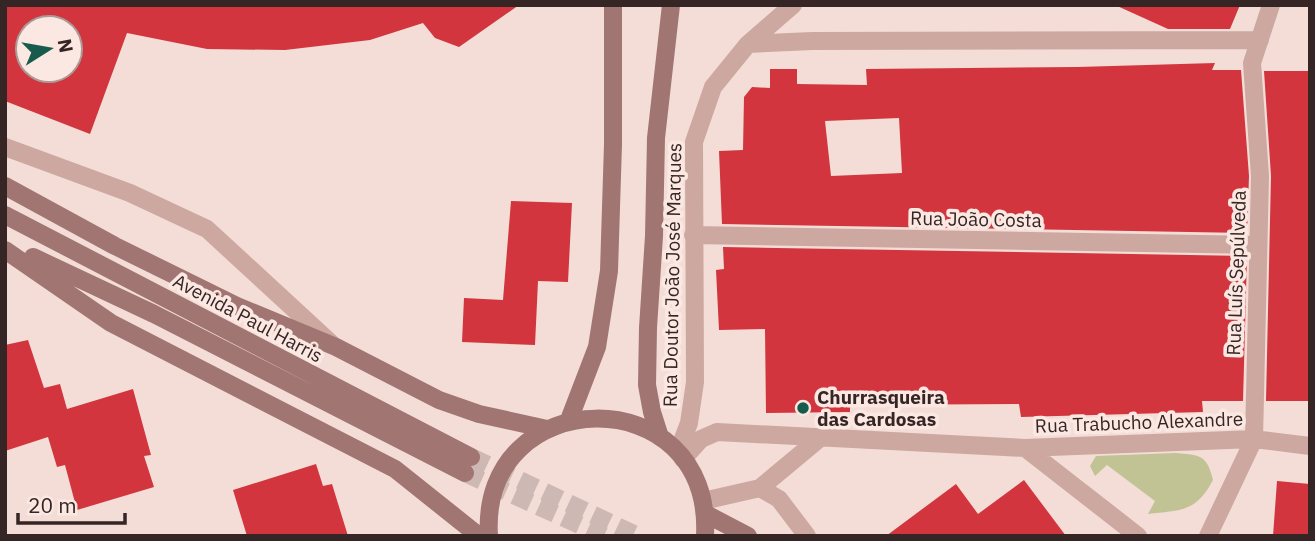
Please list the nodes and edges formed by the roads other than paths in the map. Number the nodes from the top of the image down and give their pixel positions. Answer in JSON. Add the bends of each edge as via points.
{"nodes":[{"id":1,"x":613,"y":5,"type":"edge"},
{"id":2,"x":671,"y":5,"type":"edge"},
{"id":3,"x":793,"y":5,"type":"edge"},
{"id":4,"x":1271,"y":5,"type":"edge"},
{"id":5,"x":1260,"y":40,"type":"junction"},
{"id":6,"x":748,"y":44,"type":"junction"},
{"id":7,"x":5,"y":147,"type":"edge"},
{"id":8,"x":5,"y":186,"type":"edge"},
{"id":9,"x":5,"y":215,"type":"edge"},
{"id":10,"x":694,"y":235,"type":"junction"},
{"id":11,"x":5,"y":242,"type":"edge"},
{"id":12,"x":1258,"y":245,"type":"junction"},
{"id":13,"x":5,"y":250,"type":"edge"},
{"id":14,"x":336,"y":347,"type":"junction"},
{"id":15,"x":569,"y":420,"type":"junction"},
{"id":16,"x":547,"y":429,"type":"junction"},
{"id":17,"x":660,"y":437,"type":"junction"},
{"id":18,"x":820,"y":438,"type":"junction"},
{"id":19,"x":1254,"y":439,"type":"junction"},
{"id":20,"x":1310,"y":446,"type":"edge"},
{"id":21,"x":1025,"y":447,"type":"junction"},
{"id":22,"x":680,"y":456,"type":"junction"},
{"id":23,"x":760,"y":488,"type":"junction"},
{"id":24,"x":704,"y":507,"type":"junction"},
{"id":25,"x":479,"y":536,"type":"edge"},
{"id":26,"x":489,"y":536,"type":"edge"},
{"id":27,"x":705,"y":536,"type":"edge"},
{"id":28,"x":748,"y":536,"type":"edge"},
{"id":29,"x":807,"y":536,"type":"edge"},
{"id":30,"x":1138,"y":536,"type":"edge"},
{"id":31,"x":1208,"y":536,"type":"edge"}],
"edges":[{"from":1,"to":15,"type":"main road","via":[[609,271],[597,347]]},
{"from":2,"to":17,"type":"main road","via":[[656,138],[648,328],[647,385]]},
{"from":3,"to":6,"type":"street","name":"Rua Doutor João José Marques"},
{"from":4,"to":5,"type":"street","name":"Rua Luís Sepúlveda"},
{"from":5,"to":6,"type":"street"},
{"from":5,"to":12,"type":"street","name":"Rua Luís Sepúlveda","via":[[1252,63],[1260,176]]},
{"from":6,"to":10,"type":"street","name":"Rua Doutor João José Marques","via":[[713,87],[694,142]]},
{"from":7,"to":14,"type":"street","via":[[130,193],[207,229]]},
{"from":8,"to":14,"type":"main road","via":[[237,306]]},
{"from":9,"to":11,"type":"main road","name":"Avenida Paul Harris","via":[[468,465]]},
{"from":10,"to":12,"type":"street","name":"Rua João Costa"},
{"from":10,"to":22,"type":"street","name":"Rua Doutor João José Marques","via":[[695,382]]},
{"from":12,"to":19,"type":"street","name":"Rua Luís Sepúlveda"},
{"from":13,"to":25,"type":"main road","via":[[111,323],[395,470]]},
{"from":14,"to":16,"type":"main road","via":[[439,400]]},
{"from":15,"to":16,"type":"main road"},
{"from":15,"to":17,"type":"main road","via":[[617,419]]},
{"from":16,"to":26,"type":"main road","via":[[528,441],[499,477],[491,499]]},
{"from":17,"to":22,"type":"main road"},
{"from":18,"to":21,"type":"street","name":"Rua Trabucho Alexandre"},
{"from":18,"to":22,"type":"street","name":"Rua Trabucho Alexandre","via":[[717,432]]},
{"from":18,"to":23,"type":"street"},
{"from":19,"to":20,"type":"street","name":"Rua Trabucho Alexandre"},
{"from":19,"to":21,"type":"street","name":"Rua Trabucho Alexandre"},
{"from":19,"to":31,"type":"street","name":"Rua Luís Sepúlveda"},
{"from":21,"to":30,"type":"street","name":"Rua Trabucho Alexandre"},
{"from":22,"to":24,"type":"main road","via":[[693,474]]},
{"from":23,"to":24,"type":"street"},
{"from":23,"to":29,"type":"street","via":[[779,499]]},
{"from":24,"to":27,"type":"main road"},
{"from":24,"to":28,"type":"main road"}]}
